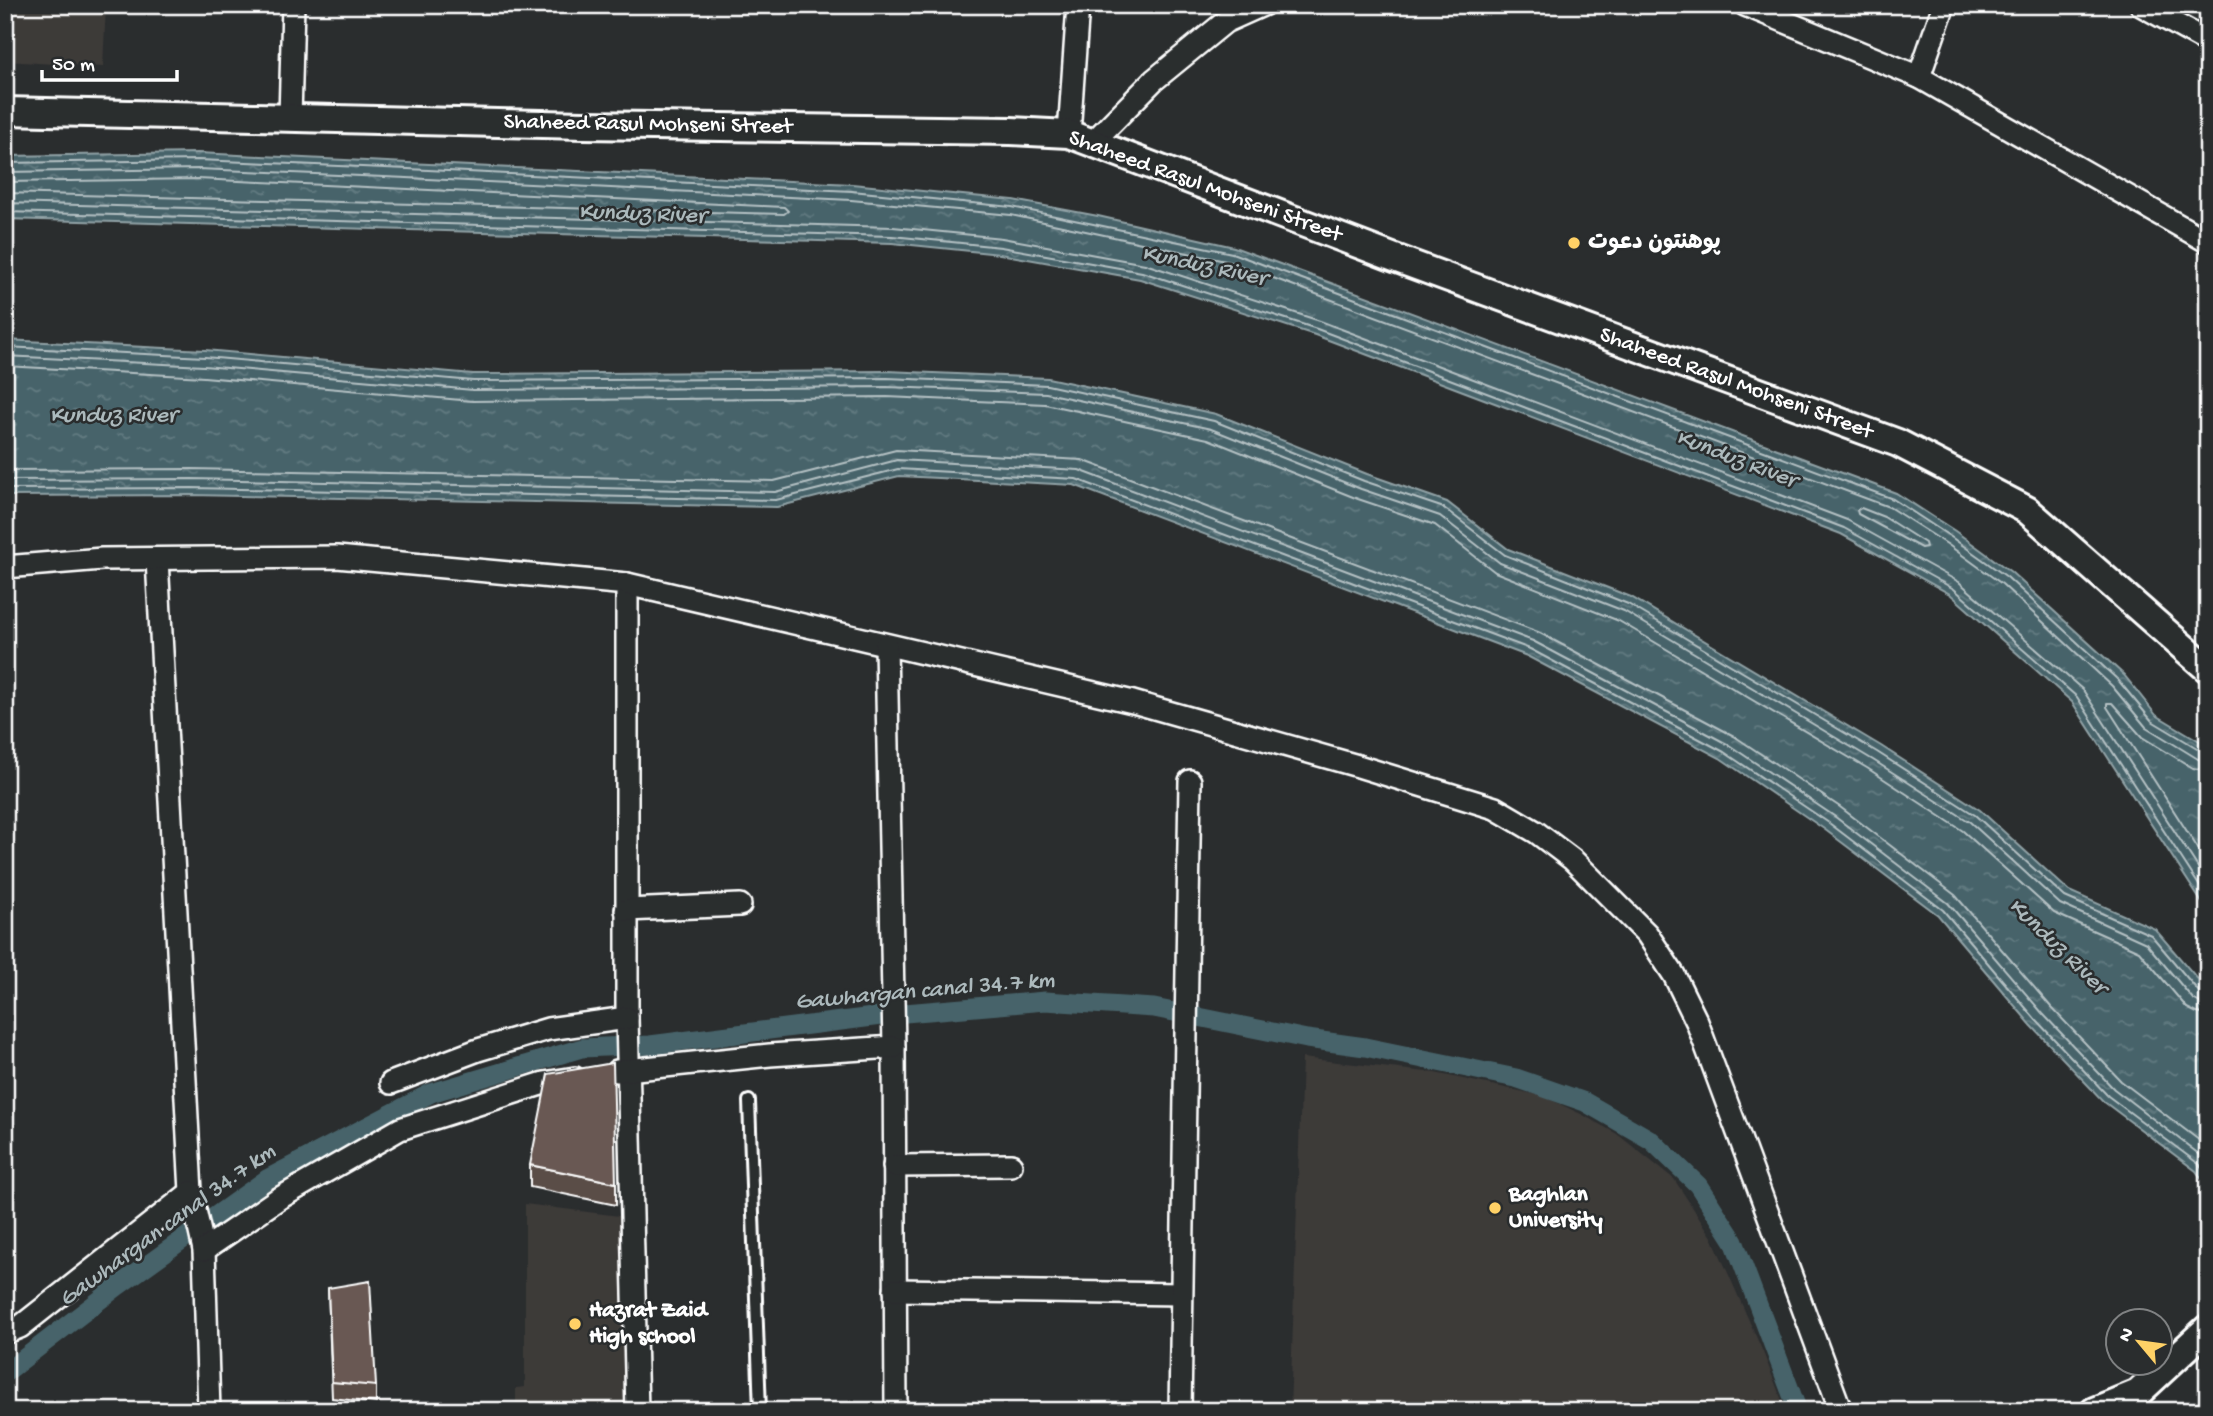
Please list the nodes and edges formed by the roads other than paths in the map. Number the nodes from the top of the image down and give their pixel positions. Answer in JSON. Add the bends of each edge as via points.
{"nodes":[{"id":1,"x":293,"y":5,"type":"edge"},
{"id":2,"x":1078,"y":5,"type":"edge"},
{"id":3,"x":1262,"y":5,"type":"edge"},
{"id":4,"x":1745,"y":5,"type":"edge"},
{"id":5,"x":1944,"y":5,"type":"edge"},
{"id":6,"x":2141,"y":5,"type":"edge"},
{"id":7,"x":2208,"y":42,"type":"edge"},
{"id":8,"x":1919,"y":77,"type":"junction"},
{"id":9,"x":5,"y":111,"type":"edge"},
{"id":10,"x":290,"y":118,"type":"junction"},
{"id":11,"x":1081,"y":138,"type":"junction"},
{"id":12,"x":2208,"y":242,"type":"edge"},
{"id":13,"x":157,"y":559,"type":"junction"},
{"id":14,"x":5,"y":568,"type":"edge"},
{"id":15,"x":627,"y":584,"type":"junction"},
{"id":16,"x":886,"y":645,"type":"junction"},
{"id":17,"x":2203,"y":658,"type":"edge"},
{"id":18,"x":1189,"y":781,"type":"dead end"},
{"id":19,"x":740,"y":905,"type":"dead end"},
{"id":20,"x":626,"y":910,"type":"junction"},
{"id":21,"x":627,"y":1018,"type":"junction"},
{"id":22,"x":894,"y":1047,"type":"junction"},
{"id":23,"x":629,"y":1068,"type":"junction"},
{"id":24,"x":391,"y":1083,"type":"dead end"},
{"id":25,"x":749,"y":1101,"type":"dead end"},
{"id":26,"x":1011,"y":1165,"type":"dead end"},
{"id":27,"x":894,"y":1166,"type":"junction"},
{"id":28,"x":191,"y":1192,"type":"junction"},
{"id":29,"x":204,"y":1250,"type":"junction"},
{"id":30,"x":895,"y":1290,"type":"junction"},
{"id":31,"x":1181,"y":1294,"type":"junction"},
{"id":32,"x":2208,"y":1328,"type":"edge"},
{"id":33,"x":5,"y":1333,"type":"edge"},
{"id":34,"x":209,"y":1411,"type":"edge"},
{"id":35,"x":637,"y":1411,"type":"edge"},
{"id":36,"x":760,"y":1411,"type":"edge"},
{"id":37,"x":896,"y":1411,"type":"edge"},
{"id":38,"x":1180,"y":1411,"type":"edge"},
{"id":39,"x":1842,"y":1411,"type":"edge"},
{"id":40,"x":2094,"y":1411,"type":"edge"}],
"edges":[{"from":1,"to":10,"type":"street"},
{"from":2,"to":11,"type":"street"},
{"from":3,"to":11,"type":"street","via":[[1225,22]]},
{"from":4,"to":8,"type":"street"},
{"from":5,"to":8,"type":"street"},
{"from":6,"to":7,"type":"street"},
{"from":8,"to":12,"type":"street"},
{"from":9,"to":10,"type":"street","name":"Shaheed Rasul Mohseni Street"},
{"from":10,"to":11,"type":"street","name":"Shaheed Rasul Mohseni Street","via":[[1011,131]]},
{"from":11,"to":17,"type":"street","name":"Shaheed Rasul Mohseni Street","via":[[1898,443],[2028,510]]},
{"from":13,"to":14,"type":"street"},
{"from":13,"to":15,"type":"street","via":[[337,557]]},
{"from":13,"to":28,"type":"street"},
{"from":15,"to":16,"type":"street"},
{"from":15,"to":20,"type":"street"},
{"from":16,"to":22,"type":"street"},
{"from":16,"to":39,"type":"street","via":[[1133,702],[1358,765],[1495,808],[1573,860],[1647,934],[1692,1010]]},
{"from":18,"to":31,"type":"street"},
{"from":19,"to":20,"type":"street"},
{"from":20,"to":21,"type":"street"},
{"from":21,"to":23,"type":"street"},
{"from":21,"to":24,"type":"street","via":[[548,1029]]},
{"from":22,"to":23,"type":"street"},
{"from":22,"to":27,"type":"street"},
{"from":23,"to":29,"type":"street","via":[[544,1083],[400,1129],[278,1199]]},
{"from":23,"to":35,"type":"street"},
{"from":25,"to":36,"type":"lane"},
{"from":26,"to":27,"type":"street"},
{"from":27,"to":30,"type":"street"},
{"from":28,"to":29,"type":"street"},
{"from":28,"to":33,"type":"street","via":[[20,1327]]},
{"from":29,"to":34,"type":"street"},
{"from":30,"to":31,"type":"street"},
{"from":30,"to":37,"type":"street"},
{"from":31,"to":38,"type":"street"},
{"from":32,"to":40,"type":"street","via":[[2138,1392]]}]}
